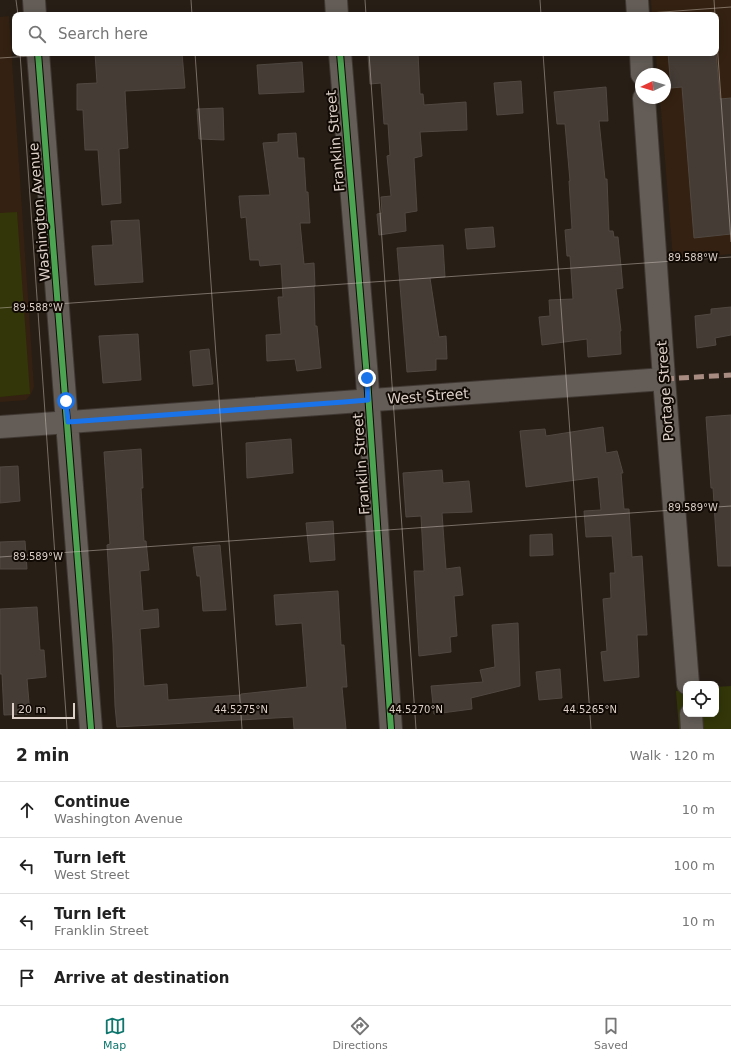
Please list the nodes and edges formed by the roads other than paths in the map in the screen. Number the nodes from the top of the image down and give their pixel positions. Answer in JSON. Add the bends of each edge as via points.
{"nodes":[{"id":1,"x":34,"y":0,"type":"edge"},
{"id":2,"x":336,"y":0,"type":"edge"},
{"id":3,"x":637,"y":0,"type":"edge"},
{"id":4,"x":35,"y":12,"type":"edge"},
{"id":5,"x":337,"y":12,"type":"edge"},
{"id":6,"x":638,"y":12,"type":"edge"},
{"id":7,"x":38,"y":56,"type":"edge"},
{"id":8,"x":340,"y":56,"type":"edge"},
{"id":9,"x":641,"y":56,"type":"edge"},
{"id":10,"x":642,"y":68,"type":"edge"},
{"id":11,"x":644,"y":104,"type":"edge"},
{"id":12,"x":664,"y":379,"type":"junction"},
{"id":13,"x":368,"y":400,"type":"junction"},
{"id":14,"x":68,"y":422,"type":"junction"},
{"id":15,"x":0,"y":427,"type":"edge"},
{"id":16,"x":688,"y":681,"type":"edge"},
{"id":17,"x":691,"y":717,"type":"edge"},
{"id":18,"x":91,"y":729,"type":"edge"},
{"id":19,"x":391,"y":729,"type":"edge"},
{"id":20,"x":692,"y":729,"type":"edge"}],
"edges":[{"from":1,"to":4,"type":"street"},
{"from":2,"to":5,"type":"street"},
{"from":3,"to":6,"type":"street"},
{"from":7,"to":14,"type":"street","name":"Washington Avenue"},
{"from":8,"to":13,"type":"street","name":"Franklin Street"},
{"from":9,"to":10,"type":"street"},
{"from":11,"to":12,"type":"street","name":"Portage Street"},
{"from":12,"to":13,"type":"street","name":"West Street"},
{"from":12,"to":16,"type":"street","name":"Portage Street"},
{"from":13,"to":14,"type":"street","name":"West Street"},
{"from":13,"to":19,"type":"street","name":"Franklin Street"},
{"from":14,"to":15,"type":"street","name":"West Street"},
{"from":14,"to":18,"type":"street","name":"Washington Avenue"},
{"from":17,"to":20,"type":"street"}]}
